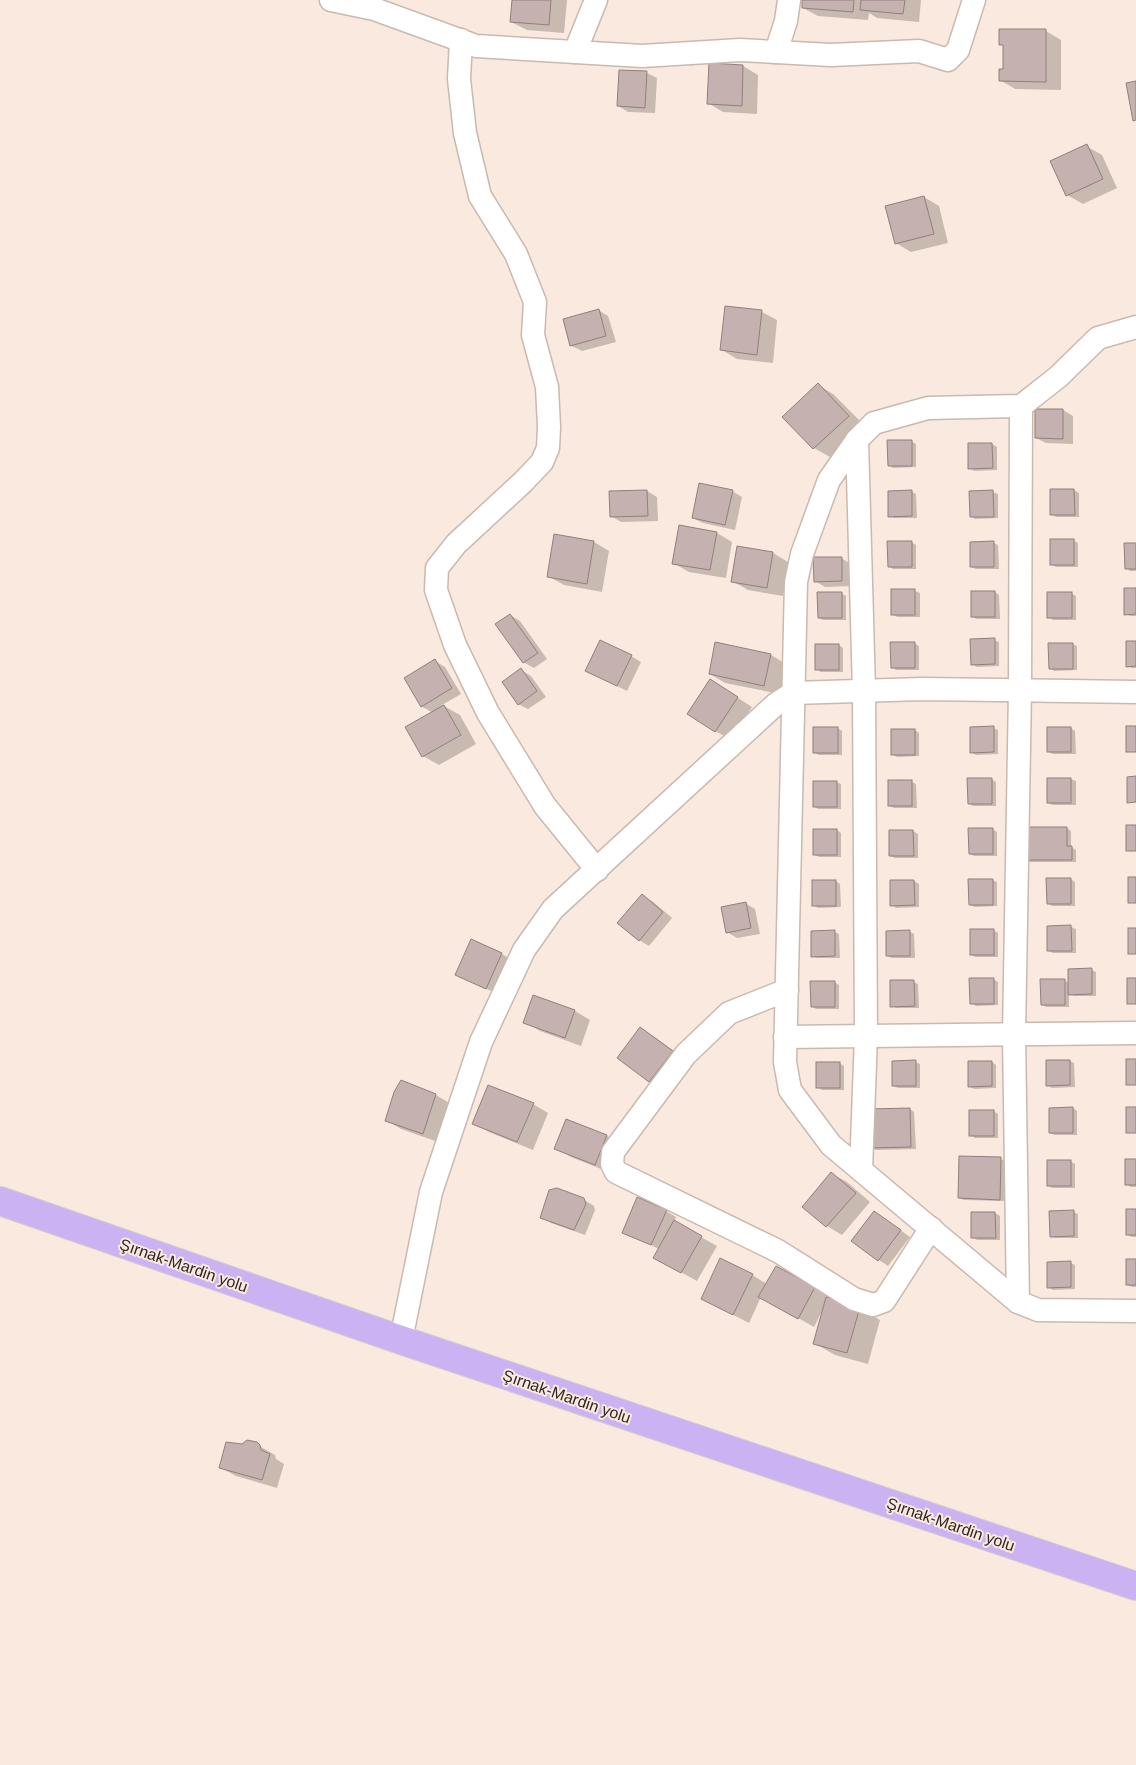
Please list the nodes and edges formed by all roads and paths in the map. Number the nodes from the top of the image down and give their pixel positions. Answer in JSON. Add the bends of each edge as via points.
{"nodes":[{"id":1,"x":334,"y":0,"type":"edge"},
{"id":2,"x":596,"y":0,"type":"edge"},
{"id":3,"x":789,"y":0,"type":"edge"},
{"id":4,"x":974,"y":0,"type":"edge"},
{"id":5,"x":461,"y":40,"type":"junction"},
{"id":6,"x":575,"y":52,"type":"junction"},
{"id":7,"x":776,"y":52,"type":"junction"},
{"id":8,"x":1136,"y":327,"type":"edge"},
{"id":9,"x":1021,"y":406,"type":"junction"},
{"id":10,"x":857,"y":440,"type":"junction"},
{"id":11,"x":1020,"y":690,"type":"junction"},
{"id":12,"x":864,"y":691,"type":"junction"},
{"id":13,"x":1136,"y":692,"type":"edge"},
{"id":14,"x":793,"y":693,"type":"junction"},
{"id":15,"x":597,"y":870,"type":"junction"},
{"id":16,"x":786,"y":990,"type":"junction"},
{"id":17,"x":1136,"y":1033,"type":"edge"},
{"id":18,"x":1014,"y":1034,"type":"junction"},
{"id":19,"x":866,"y":1036,"type":"junction"},
{"id":20,"x":785,"y":1037,"type":"junction"},
{"id":21,"x":861,"y":1170,"type":"junction"},
{"id":22,"x":0,"y":1201,"type":"edge"},
{"id":23,"x":931,"y":1228,"type":"junction"},
{"id":24,"x":1018,"y":1302,"type":"junction"},
{"id":25,"x":1136,"y":1312,"type":"edge"},
{"id":26,"x":401,"y":1340,"type":"junction"},
{"id":27,"x":1136,"y":1586,"type":"edge"}],
"edges":[{"from":1,"to":5,"type":"street","via":[[374,9]]},
{"from":2,"to":6,"type":"street"},
{"from":3,"to":7,"type":"street"},
{"from":4,"to":7,"type":"street","via":[[958,50],[948,60],[919,51],[830,55]]},
{"from":5,"to":6,"type":"street","via":[[476,46]]},
{"from":5,"to":15,"type":"street","via":[[459,80],[465,133],[480,196],[516,254],[535,302],[533,335],[547,387],[549,428],[548,448],[542,462],[456,544],[438,568],[436,590],[455,645],[488,713],[545,806]]},
{"from":6,"to":7,"type":"street","via":[[642,56],[740,50]]},
{"from":8,"to":9,"type":"street","via":[[1098,338],[1058,377]]},
{"from":9,"to":10,"type":"street","via":[[928,408],[874,423]]},
{"from":9,"to":11,"type":"street"},
{"from":10,"to":12,"type":"street"},
{"from":10,"to":14,"type":"street","via":[[829,480],[802,554],[796,582]]},
{"from":11,"to":12,"type":"street"},
{"from":11,"to":13,"type":"street"},
{"from":11,"to":18,"type":"street"},
{"from":12,"to":14,"type":"street"},
{"from":12,"to":19,"type":"street"},
{"from":14,"to":15,"type":"street","via":[[776,704]]},
{"from":14,"to":16,"type":"street"},
{"from":15,"to":26,"type":"street","via":[[554,909],[524,950],[481,1042],[431,1192]]},
{"from":16,"to":20,"type":"street"},
{"from":16,"to":23,"type":"street","via":[[730,1013],[686,1054],[613,1152],[612,1164],[616,1172],[778,1251],[854,1299],[873,1305],[884,1301]]},
{"from":17,"to":18,"type":"street"},
{"from":18,"to":19,"type":"street"},
{"from":18,"to":24,"type":"street"},
{"from":19,"to":20,"type":"street"},
{"from":19,"to":21,"type":"street"},
{"from":20,"to":21,"type":"street","via":[[790,1090],[831,1145]]},
{"from":21,"to":23,"type":"street"},
{"from":22,"to":26,"type":"main road","name":"Şırnak-Mardin yolu"},
{"from":23,"to":24,"type":"street"},
{"from":24,"to":25,"type":"street","via":[[1038,1310]]},
{"from":26,"to":27,"type":"main road","name":"Şırnak-Mardin yolu"}]}
